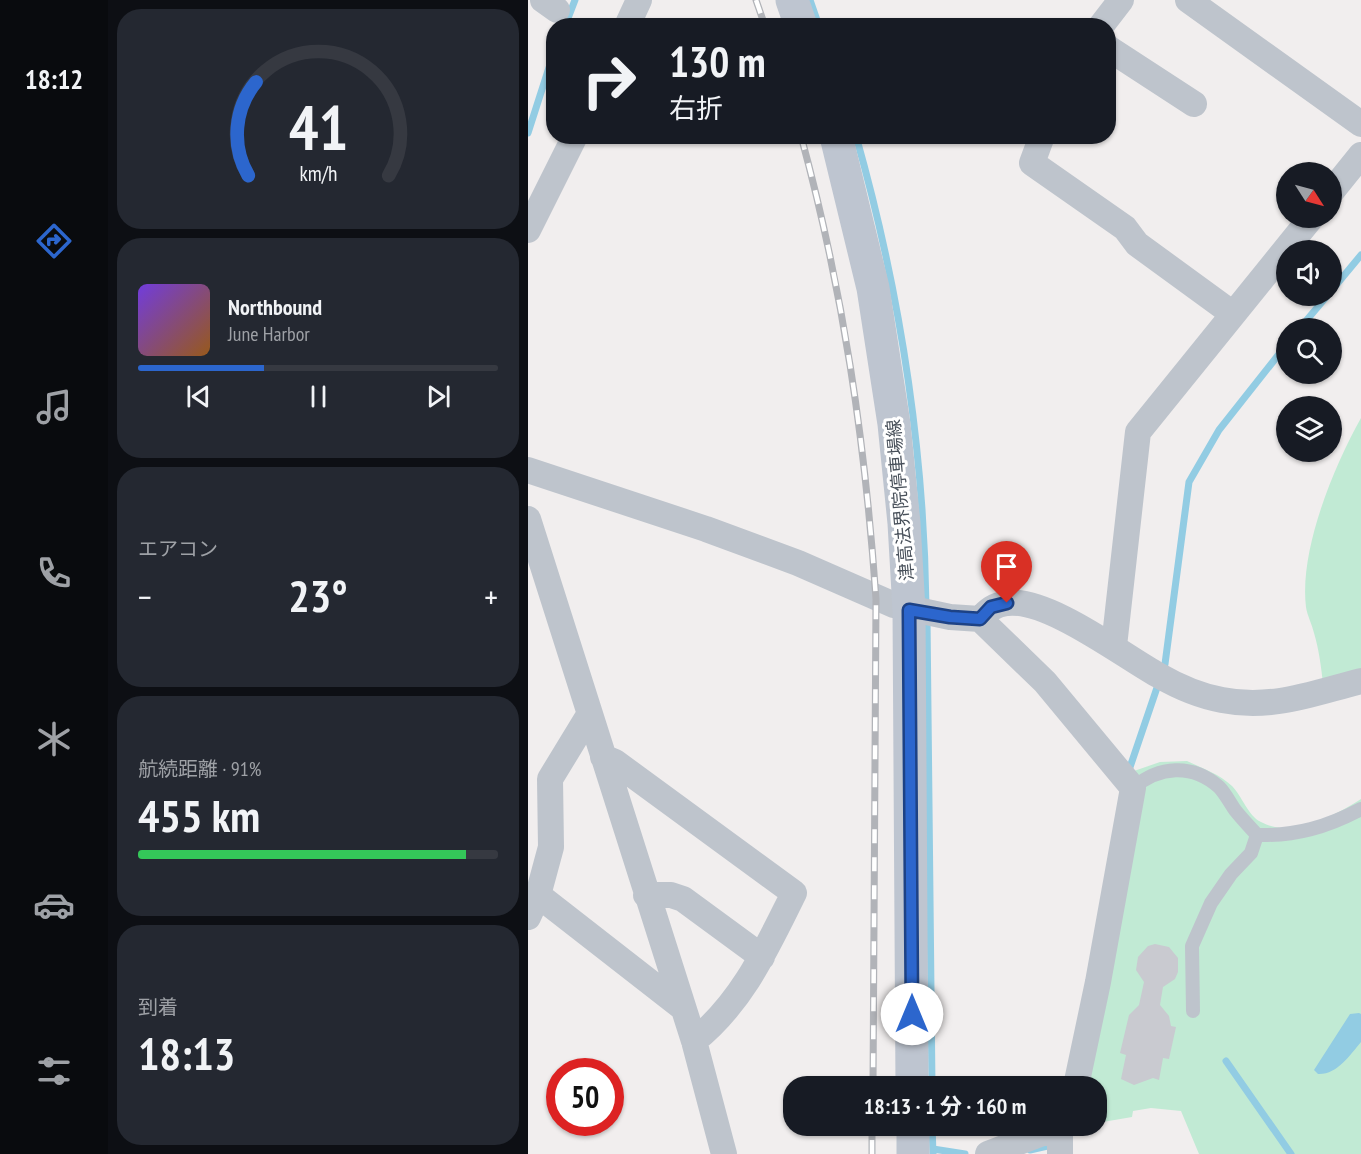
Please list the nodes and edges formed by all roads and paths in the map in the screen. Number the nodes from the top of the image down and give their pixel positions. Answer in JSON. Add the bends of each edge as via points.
{"nodes":[{"id":1,"x":639,"y":0,"type":"edge"},
{"id":2,"x":792,"y":0,"type":"edge"},
{"id":3,"x":1122,"y":0,"type":"edge"},
{"id":4,"x":1188,"y":0,"type":"edge"},
{"id":5,"x":631,"y":18,"type":"edge"},
{"id":6,"x":798,"y":18,"type":"edge"},
{"id":7,"x":1107,"y":18,"type":"edge"},
{"id":8,"x":1116,"y":53,"type":"edge"},
{"id":9,"x":1194,"y":104,"type":"dead end"},
{"id":10,"x":1361,"y":124,"type":"edge"},
{"id":11,"x":571,"y":144,"type":"edge"},
{"id":12,"x":838,"y":144,"type":"edge"},
{"id":13,"x":1039,"y":144,"type":"edge"},
{"id":14,"x":1361,"y":155,"type":"edge"},
{"id":15,"x":1342,"y":179,"type":"edge"},
{"id":16,"x":1303,"y":228,"type":"edge"},
{"id":17,"x":528,"y":230,"type":"edge"},
{"id":18,"x":1233,"y":314,"type":"junction"},
{"id":19,"x":528,"y":470,"type":"edge"},
{"id":20,"x":528,"y":519,"type":"edge"},
{"id":21,"x":921,"y":612,"type":"junction"},
{"id":22,"x":980,"y":619,"type":"junction"},
{"id":23,"x":1114,"y":646,"type":"junction"},
{"id":24,"x":1361,"y":681,"type":"edge"},
{"id":25,"x":589,"y":714,"type":"junction"},
{"id":26,"x":603,"y":758,"type":"junction"},
{"id":27,"x":1129,"y":782,"type":"junction"},
{"id":28,"x":1361,"y":809,"type":"edge"},
{"id":29,"x":1257,"y":835,"type":"junction"},
{"id":30,"x":646,"y":895,"type":"junction"},
{"id":31,"x":533,"y":906,"type":"edge"},
{"id":32,"x":762,"y":957,"type":"junction"},
{"id":33,"x":683,"y":1008,"type":"junction"},
{"id":34,"x":1193,"y":1011,"type":"dead end"},
{"id":35,"x":694,"y":1041,"type":"junction"},
{"id":36,"x":912,"y":1076,"type":"edge"},
{"id":37,"x":1078,"y":1076,"type":"edge"},
{"id":38,"x":913,"y":1136,"type":"edge"},
{"id":39,"x":1036,"y":1136,"type":"edge"},
{"id":40,"x":1061,"y":1136,"type":"edge"},
{"id":41,"x":993,"y":1153,"type":"edge"},
{"id":42,"x":724,"y":1154,"type":"edge"},
{"id":43,"x":913,"y":1154,"type":"edge"},
{"id":44,"x":1060,"y":1154,"type":"edge"}],
"edges":[{"from":1,"to":5,"type":"street"},
{"from":2,"to":6,"type":"main road"},
{"from":3,"to":7,"type":"street"},
{"from":4,"to":10,"type":"street"},
{"from":8,"to":9,"type":"street"},
{"from":11,"to":17,"type":"street"},
{"from":12,"to":21,"type":"main road","name":"津高法界院停車場線","via":[[871,277],[885,355],[903,512]]},
{"from":13,"to":18,"type":"street","via":[[1032,163],[1125,228],[1137,244]]},
{"from":14,"to":15,"type":"street"},
{"from":16,"to":18,"type":"street"},
{"from":18,"to":23,"type":"street","via":[[1138,432]]},
{"from":19,"to":21,"type":"street","via":[[706,529],[798,563],[876,599]]},
{"from":20,"to":25,"type":"street"},
{"from":21,"to":22,"type":"street"},
{"from":21,"to":36,"type":"main road","name":"津高法界院停車場線"},
{"from":22,"to":23,"type":"street","via":[[991,607],[1019,603],[1060,617]]},
{"from":22,"to":27,"type":"street","via":[[1045,682]]},
{"from":23,"to":24,"type":"street","via":[[1161,677],[1220,700],[1281,702]]},
{"from":25,"to":26,"type":"street"},
{"from":25,"to":31,"type":"street","via":[[550,779],[551,847]]},
{"from":26,"to":30,"type":"street"},
{"from":26,"to":32,"type":"street","via":[[615,762],[794,893]]},
{"from":27,"to":29,"type":"lane","via":[[1167,771],[1189,771],[1204,777],[1220,788]]},
{"from":27,"to":37,"type":"street","via":[[1098,982]]},
{"from":28,"to":29,"type":"lane","via":[[1333,824],[1305,832]]},
{"from":29,"to":34,"type":"lane","via":[[1251,853],[1210,903],[1192,946]]},
{"from":30,"to":32,"type":"street","via":[[683,899]]},
{"from":30,"to":33,"type":"street"},
{"from":31,"to":33,"type":"street"},
{"from":32,"to":35,"type":"street","via":[[736,998],[713,1026]]},
{"from":33,"to":35,"type":"street"},
{"from":35,"to":42,"type":"street"},
{"from":38,"to":43,"type":"main road"},
{"from":39,"to":41,"type":"street"},
{"from":40,"to":44,"type":"street"}]}
